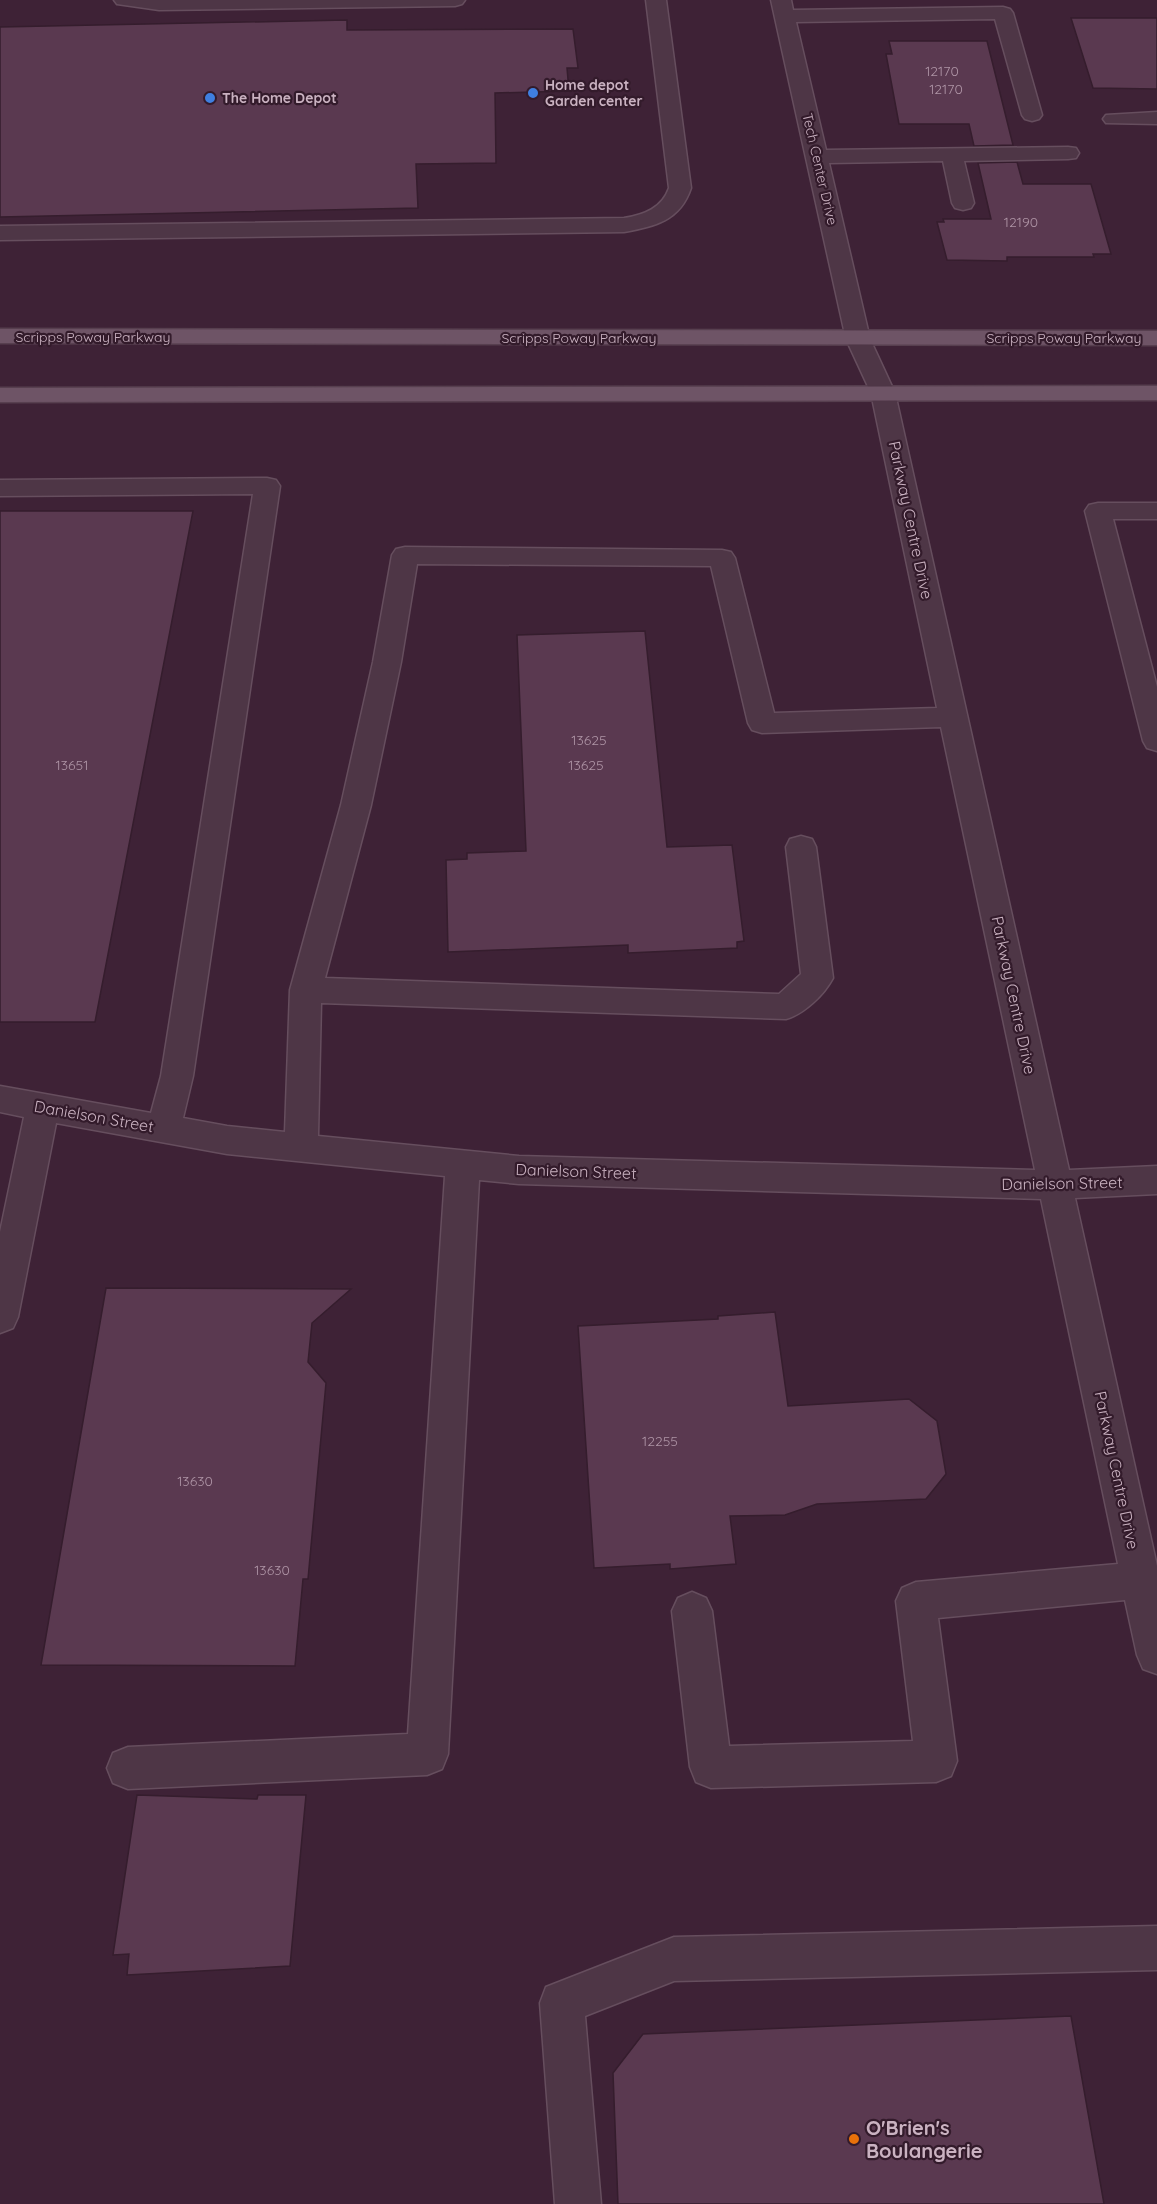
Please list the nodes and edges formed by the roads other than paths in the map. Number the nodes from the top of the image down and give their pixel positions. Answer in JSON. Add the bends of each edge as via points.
{"nodes":[{"id":1,"x":124,"y":0,"type":"edge"},
{"id":2,"x":455,"y":0,"type":"edge"},
{"id":3,"x":657,"y":0,"type":"edge"},
{"id":4,"x":1001,"y":7,"type":"edge"},
{"id":5,"x":783,"y":8,"type":"edge"},
{"id":6,"x":1032,"y":115,"type":"dead end"},
{"id":7,"x":1157,"y":118,"type":"edge"},
{"id":8,"x":1113,"y":119,"type":"dead end"},
{"id":9,"x":1068,"y":153,"type":"dead end"},
{"id":10,"x":952,"y":154,"type":"junction"},
{"id":11,"x":817,"y":157,"type":"junction"},
{"id":12,"x":963,"y":203,"type":"dead end"},
{"id":13,"x":0,"y":233,"type":"edge"},
{"id":14,"x":0,"y":336,"type":"edge"},
{"id":15,"x":1157,"y":338,"type":"edge"},
{"id":16,"x":858,"y":339,"type":"junction"},
{"id":17,"x":883,"y":393,"type":"junction"},
{"id":18,"x":1157,"y":393,"type":"edge"},
{"id":19,"x":0,"y":395,"type":"edge"},
{"id":20,"x":0,"y":488,"type":"edge"},
{"id":21,"x":1157,"y":511,"type":"edge"},
{"id":22,"x":954,"y":717,"type":"junction"},
{"id":23,"x":1157,"y":741,"type":"edge"},
{"id":24,"x":801,"y":847,"type":"dead end"},
{"id":25,"x":306,"y":990,"type":"junction"},
{"id":26,"x":0,"y":1099,"type":"edge"},
{"id":27,"x":43,"y":1107,"type":"junction"},
{"id":28,"x":164,"y":1129,"type":"junction"},
{"id":29,"x":301,"y":1148,"type":"junction"},
{"id":30,"x":462,"y":1164,"type":"junction"},
{"id":31,"x":1157,"y":1180,"type":"edge"},
{"id":32,"x":1055,"y":1185,"type":"junction"},
{"id":33,"x":0,"y":1317,"type":"edge"},
{"id":34,"x":1141,"y":1580,"type":"junction"},
{"id":35,"x":692,"y":1611,"type":"dead end"},
{"id":36,"x":1157,"y":1655,"type":"edge"},
{"id":37,"x":128,"y":1768,"type":"dead end"},
{"id":38,"x":1157,"y":1948,"type":"edge"},
{"id":39,"x":578,"y":2204,"type":"edge"}],
"edges":[{"from":1,"to":2,"type":"street","via":[[159,4]]},
{"from":3,"to":13,"type":"street","via":[[680,188],[675,203],[646,221],[624,225]]},
{"from":4,"to":5,"type":"street"},
{"from":4,"to":6,"type":"street"},
{"from":5,"to":11,"type":"street","name":"Tech Center Drive"},
{"from":7,"to":8,"type":"street"},
{"from":9,"to":10,"type":"street"},
{"from":10,"to":11,"type":"street"},
{"from":10,"to":12,"type":"street"},
{"from":11,"to":16,"type":"street","name":"Tech Center Drive"},
{"from":14,"to":16,"type":"main road","name":"Scripps Poway Parkway"},
{"from":15,"to":16,"type":"main road","name":"Scripps Poway Parkway"},
{"from":16,"to":17,"type":"street","name":"Parkway Centre Drive"},
{"from":17,"to":18,"type":"main road"},
{"from":17,"to":19,"type":"main road"},
{"from":17,"to":22,"type":"street","name":"Parkway Centre Drive"},
{"from":20,"to":28,"type":"street","via":[[267,486],[177,1076]]},
{"from":21,"to":23,"type":"street","via":[[1098,511]]},
{"from":22,"to":25,"type":"street","via":[[762,723],[722,558],[405,555],[356,805]]},
{"from":22,"to":32,"type":"street","name":"Parkway Centre Drive"},
{"from":24,"to":25,"type":"street","via":[[817,978],[786,1007]]},
{"from":25,"to":29,"type":"street"},
{"from":26,"to":27,"type":"street","name":"Danielson Street"},
{"from":27,"to":28,"type":"street","name":"Danielson Street"},
{"from":27,"to":33,"type":"street"},
{"from":28,"to":29,"type":"street","name":"Danielson Street"},
{"from":29,"to":30,"type":"street","name":"Danielson Street"},
{"from":30,"to":32,"type":"street","name":"Danielson Street","via":[[519,1170]]},
{"from":30,"to":37,"type":"street","via":[[427,1754]]},
{"from":31,"to":32,"type":"street","name":"Danielson Street"},
{"from":32,"to":34,"type":"street","name":"Parkway Centre Drive"},
{"from":34,"to":35,"type":"street","via":[[916,1601],[936,1761],[711,1767]]},
{"from":34,"to":36,"type":"street","name":"Parkway Centre Drive"},
{"from":38,"to":39,"type":"street","via":[[674,1959],[562,2003]]}]}
